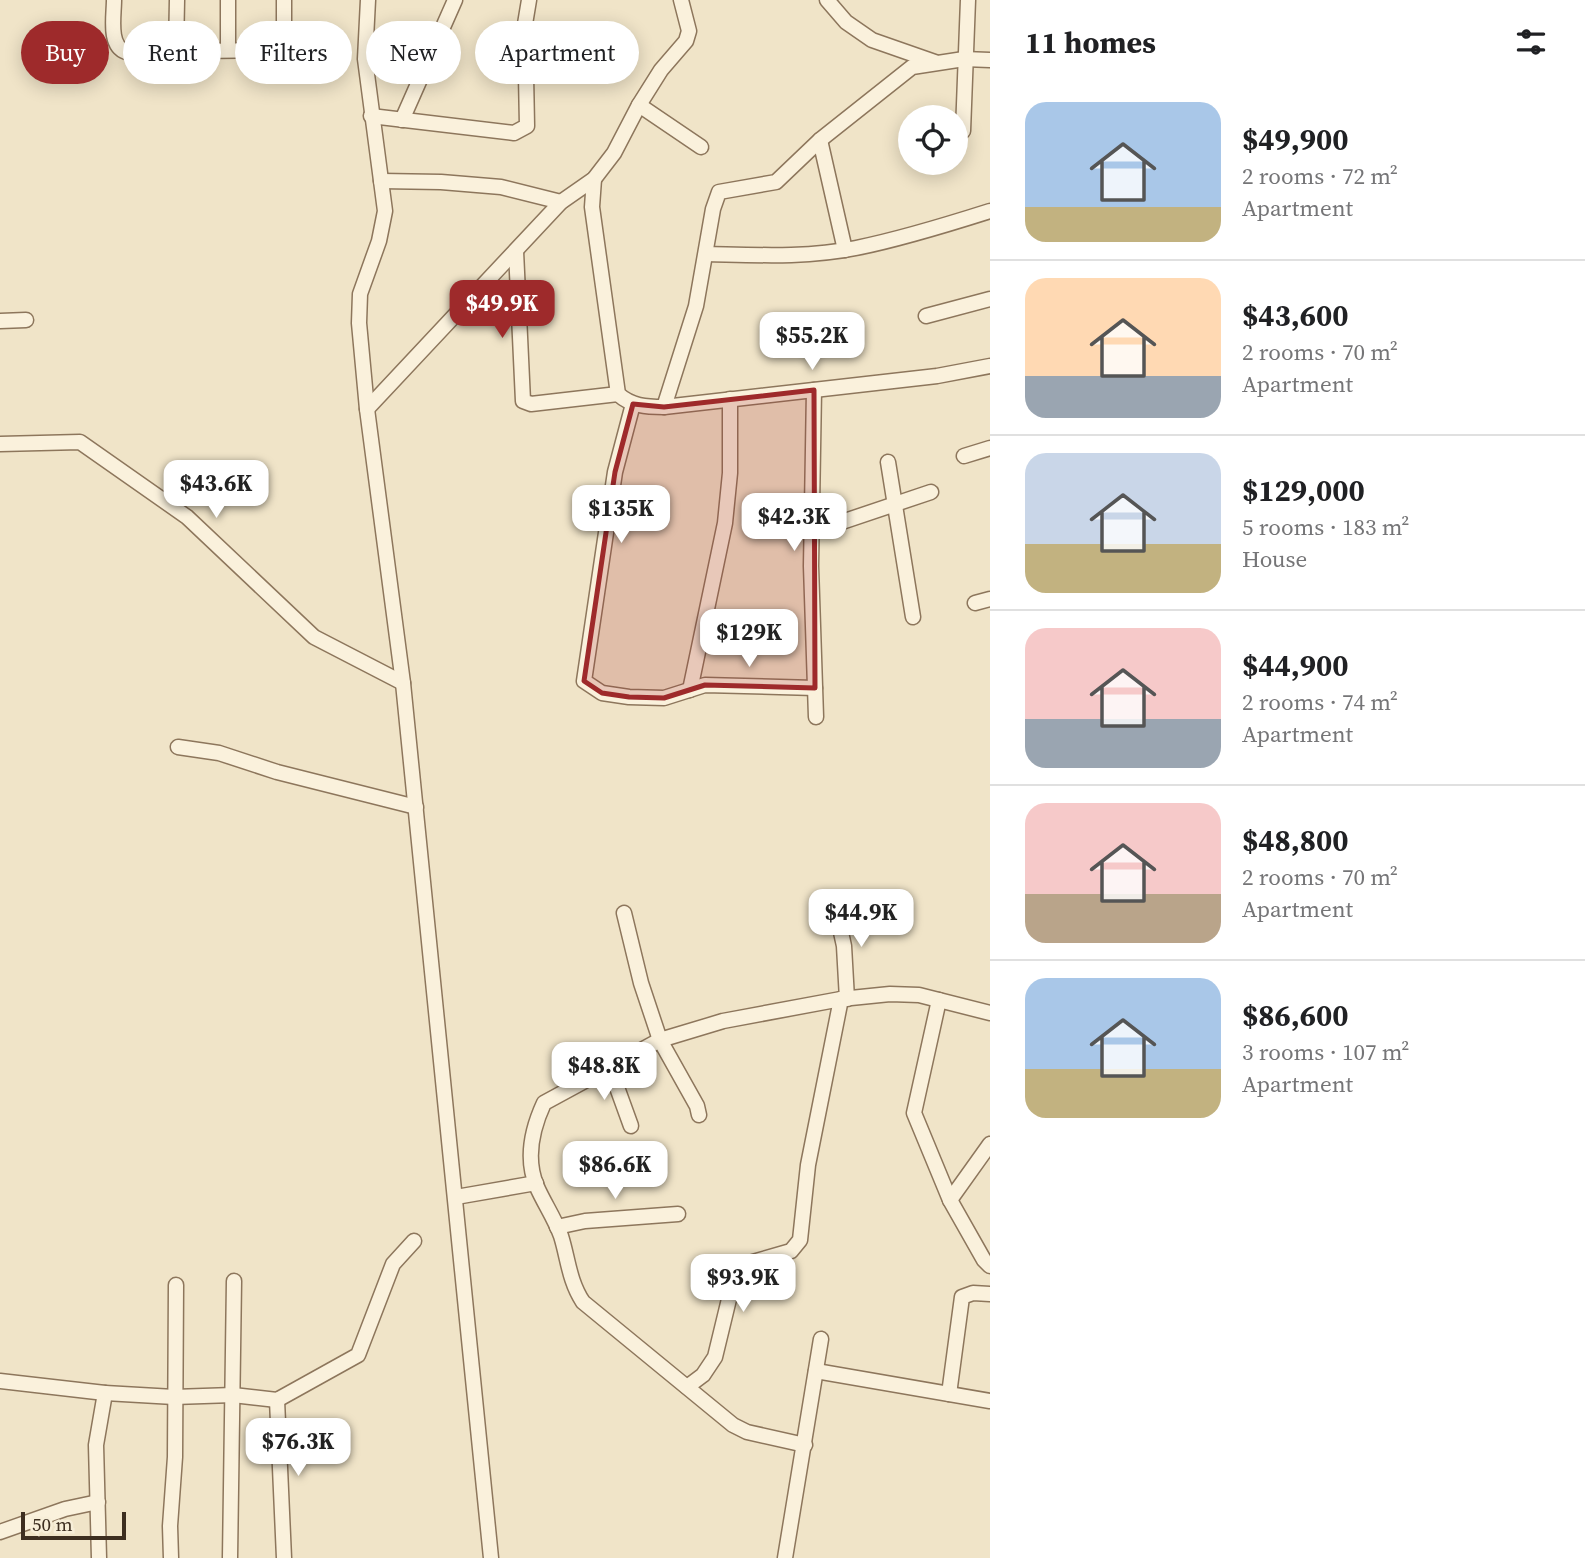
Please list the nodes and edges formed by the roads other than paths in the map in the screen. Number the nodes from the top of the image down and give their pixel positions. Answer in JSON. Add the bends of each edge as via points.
{"nodes":[{"id":1,"x":114,"y":0,"type":"edge"},
{"id":2,"x":177,"y":0,"type":"edge"},
{"id":3,"x":229,"y":0,"type":"edge"},
{"id":4,"x":284,"y":0,"type":"edge"},
{"id":5,"x":368,"y":0,"type":"edge"},
{"id":6,"x":455,"y":0,"type":"edge"},
{"id":7,"x":529,"y":0,"type":"edge"},
{"id":8,"x":681,"y":0,"type":"edge"},
{"id":9,"x":828,"y":0,"type":"edge"},
{"id":10,"x":968,"y":0,"type":"edge"},
{"id":11,"x":177,"y":21,"type":"edge"},
{"id":12,"x":123,"y":50,"type":"edge"},
{"id":13,"x":221,"y":50,"type":"edge"},
{"id":14,"x":229,"y":50,"type":"junction"},
{"id":15,"x":964,"y":59,"type":"junction"},
{"id":16,"x":990,"y":60,"type":"edge"},
{"id":17,"x":936,"y":63,"type":"junction"},
{"id":18,"x":639,"y":105,"type":"junction"},
{"id":19,"x":963,"y":105,"type":"edge"},
{"id":20,"x":371,"y":116,"type":"junction"},
{"id":21,"x":402,"y":120,"type":"junction"},
{"id":22,"x":820,"y":140,"type":"junction"},
{"id":23,"x":701,"y":147,"type":"dead end"},
{"id":24,"x":594,"y":179,"type":"junction"},
{"id":25,"x":381,"y":181,"type":"junction"},
{"id":26,"x":561,"y":202,"type":"junction"},
{"id":27,"x":990,"y":211,"type":"edge"},
{"id":28,"x":845,"y":250,"type":"junction"},
{"id":29,"x":516,"y":251,"type":"junction"},
{"id":30,"x":706,"y":254,"type":"junction"},
{"id":31,"x":990,"y":299,"type":"edge"},
{"id":32,"x":926,"y":316,"type":"dead end"},
{"id":33,"x":26,"y":320,"type":"dead end"},
{"id":34,"x":0,"y":321,"type":"edge"},
{"id":35,"x":990,"y":366,"type":"edge"},
{"id":36,"x":814,"y":390,"type":"junction"},
{"id":37,"x":618,"y":394,"type":"junction"},
{"id":38,"x":730,"y":399,"type":"junction"},
{"id":39,"x":632,"y":404,"type":"junction"},
{"id":40,"x":664,"y":407,"type":"junction"},
{"id":41,"x":367,"y":410,"type":"junction"},
{"id":42,"x":0,"y":444,"type":"edge"},
{"id":43,"x":990,"y":448,"type":"edge"},
{"id":44,"x":964,"y":456,"type":"dead end"},
{"id":45,"x":888,"y":462,"type":"dead end"},
{"id":46,"x":931,"y":492,"type":"dead end"},
{"id":47,"x":895,"y":504,"type":"junction"},
{"id":48,"x":811,"y":532,"type":"junction"},
{"id":49,"x":990,"y":599,"type":"edge"},
{"id":50,"x":975,"y":603,"type":"dead end"},
{"id":51,"x":914,"y":617,"type":"dead end"},
{"id":52,"x":403,"y":683,"type":"junction"},
{"id":53,"x":815,"y":688,"type":"junction"},
{"id":54,"x":691,"y":690,"type":"junction"},
{"id":55,"x":816,"y":717,"type":"dead end"},
{"id":56,"x":178,"y":747,"type":"dead end"},
{"id":57,"x":416,"y":807,"type":"junction"},
{"id":58,"x":835,"y":905,"type":"dead end"},
{"id":59,"x":624,"y":913,"type":"dead end"},
{"id":60,"x":844,"y":999,"type":"junction"},
{"id":61,"x":939,"y":1000,"type":"junction"},
{"id":62,"x":990,"y":1013,"type":"edge"},
{"id":63,"x":660,"y":1040,"type":"junction"},
{"id":64,"x":610,"y":1068,"type":"junction"},
{"id":65,"x":699,"y":1115,"type":"dead end"},
{"id":66,"x":631,"y":1126,"type":"dead end"},
{"id":67,"x":990,"y":1144,"type":"edge"},
{"id":68,"x":536,"y":1183,"type":"junction"},
{"id":69,"x":456,"y":1197,"type":"junction"},
{"id":70,"x":950,"y":1200,"type":"junction"},
{"id":71,"x":678,"y":1214,"type":"dead end"},
{"id":72,"x":557,"y":1227,"type":"junction"},
{"id":73,"x":414,"y":1241,"type":"dead end"},
{"id":74,"x":990,"y":1266,"type":"edge"},
{"id":75,"x":234,"y":1281,"type":"dead end"},
{"id":76,"x":176,"y":1285,"type":"dead end"},
{"id":77,"x":990,"y":1294,"type":"edge"},
{"id":78,"x":821,"y":1339,"type":"dead end"},
{"id":79,"x":816,"y":1371,"type":"junction"},
{"id":80,"x":0,"y":1381,"type":"edge"},
{"id":81,"x":687,"y":1387,"type":"junction"},
{"id":82,"x":104,"y":1393,"type":"junction"},
{"id":83,"x":949,"y":1394,"type":"junction"},
{"id":84,"x":233,"y":1395,"type":"junction"},
{"id":85,"x":174,"y":1396,"type":"junction"},
{"id":86,"x":277,"y":1400,"type":"junction"},
{"id":87,"x":990,"y":1401,"type":"edge"},
{"id":88,"x":805,"y":1445,"type":"junction"},
{"id":89,"x":98,"y":1502,"type":"junction"},
{"id":90,"x":0,"y":1532,"type":"edge"},
{"id":91,"x":99,"y":1558,"type":"edge"},
{"id":92,"x":171,"y":1558,"type":"edge"},
{"id":93,"x":230,"y":1558,"type":"edge"},
{"id":94,"x":284,"y":1558,"type":"edge"},
{"id":95,"x":491,"y":1558,"type":"edge"},
{"id":96,"x":785,"y":1558,"type":"edge"}],
"edges":[{"from":1,"to":12,"type":"street","via":[[115,42]]},
{"from":2,"to":11,"type":"street"},
{"from":3,"to":14,"type":"street"},
{"from":4,"to":14,"type":"street","via":[[282,47]]},
{"from":5,"to":20,"type":"street","via":[[365,59]]},
{"from":6,"to":21,"type":"street"},
{"from":7,"to":21,"type":"street","via":[[525,24],[527,127],[514,133]]},
{"from":8,"to":18,"type":"street","via":[[686,41]]},
{"from":9,"to":17,"type":"street","via":[[846,22],[872,40]]},
{"from":10,"to":15,"type":"street"},
{"from":13,"to":14,"type":"street"},
{"from":15,"to":16,"type":"street"},
{"from":15,"to":17,"type":"street"},
{"from":15,"to":19,"type":"street"},
{"from":17,"to":22,"type":"street","via":[[912,67]]},
{"from":18,"to":23,"type":"street"},
{"from":18,"to":24,"type":"street","via":[[614,153]]},
{"from":20,"to":21,"type":"street"},
{"from":20,"to":25,"type":"street"},
{"from":22,"to":28,"type":"street"},
{"from":22,"to":30,"type":"street","via":[[776,182],[719,192]]},
{"from":24,"to":26,"type":"street"},
{"from":24,"to":37,"type":"street","via":[[592,207]]},
{"from":25,"to":26,"type":"street","via":[[501,187]]},
{"from":25,"to":41,"type":"street","via":[[384,223],[360,294]]},
{"from":26,"to":29,"type":"street"},
{"from":27,"to":28,"type":"street"},
{"from":28,"to":30,"type":"street","via":[[786,256]]},
{"from":29,"to":37,"type":"street","via":[[523,401],[531,404]]},
{"from":29,"to":41,"type":"street"},
{"from":30,"to":40,"type":"street","via":[[696,306]]},
{"from":31,"to":32,"type":"street"},
{"from":33,"to":34,"type":"street"},
{"from":35,"to":36,"type":"street"},
{"from":36,"to":38,"type":"street"},
{"from":36,"to":48,"type":"street"},
{"from":37,"to":39,"type":"street"},
{"from":38,"to":40,"type":"street"},
{"from":38,"to":54,"type":"street","via":[[725,523]]},
{"from":39,"to":40,"type":"street"},
{"from":39,"to":54,"type":"street","via":[[615,472],[584,681],[602,693],[629,697],[664,698]]},
{"from":41,"to":52,"type":"street"},
{"from":42,"to":52,"type":"street","via":[[80,442],[187,517],[314,638]]},
{"from":43,"to":44,"type":"street"},
{"from":45,"to":47,"type":"street"},
{"from":46,"to":47,"type":"street"},
{"from":47,"to":48,"type":"street"},
{"from":47,"to":51,"type":"street"},
{"from":48,"to":53,"type":"street"},
{"from":49,"to":50,"type":"street"},
{"from":52,"to":57,"type":"street"},
{"from":53,"to":54,"type":"street","via":[[705,685]]},
{"from":53,"to":55,"type":"street"},
{"from":56,"to":57,"type":"street","via":[[219,753]]},
{"from":57,"to":69,"type":"street"},
{"from":58,"to":60,"type":"street","via":[[844,946]]},
{"from":59,"to":63,"type":"street"},
{"from":60,"to":61,"type":"street","via":[[900,994]]},
{"from":60,"to":63,"type":"street","via":[[723,1021]]},
{"from":60,"to":81,"type":"street","via":[[808,1165],[800,1240],[791,1251],[744,1269],[730,1295],[715,1357],[703,1375]]},
{"from":61,"to":62,"type":"street"},
{"from":61,"to":70,"type":"street","via":[[914,1113]]},
{"from":63,"to":64,"type":"street"},
{"from":63,"to":65,"type":"street"},
{"from":64,"to":66,"type":"street"},
{"from":64,"to":68,"type":"street","via":[[544,1103],[530,1154]]},
{"from":67,"to":70,"type":"street"},
{"from":68,"to":69,"type":"street"},
{"from":68,"to":72,"type":"street"},
{"from":69,"to":95,"type":"street"},
{"from":70,"to":74,"type":"street"},
{"from":71,"to":72,"type":"street"},
{"from":72,"to":81,"type":"street","via":[[573,1286],[583,1302]]},
{"from":73,"to":86,"type":"street","via":[[393,1264],[358,1355]]},
{"from":75,"to":84,"type":"street"},
{"from":76,"to":85,"type":"street"},
{"from":77,"to":83,"type":"street","via":[[962,1297]]},
{"from":78,"to":79,"type":"street"},
{"from":79,"to":83,"type":"street"},
{"from":79,"to":88,"type":"street"},
{"from":80,"to":82,"type":"street"},
{"from":81,"to":88,"type":"street","via":[[747,1432]]},
{"from":82,"to":85,"type":"street"},
{"from":82,"to":89,"type":"street","via":[[96,1445]]},
{"from":83,"to":87,"type":"street"},
{"from":84,"to":85,"type":"street"},
{"from":84,"to":86,"type":"street"},
{"from":84,"to":93,"type":"street"},
{"from":85,"to":92,"type":"street"},
{"from":86,"to":94,"type":"street"},
{"from":88,"to":96,"type":"street"},
{"from":89,"to":90,"type":"street"},
{"from":89,"to":91,"type":"street"}]}
